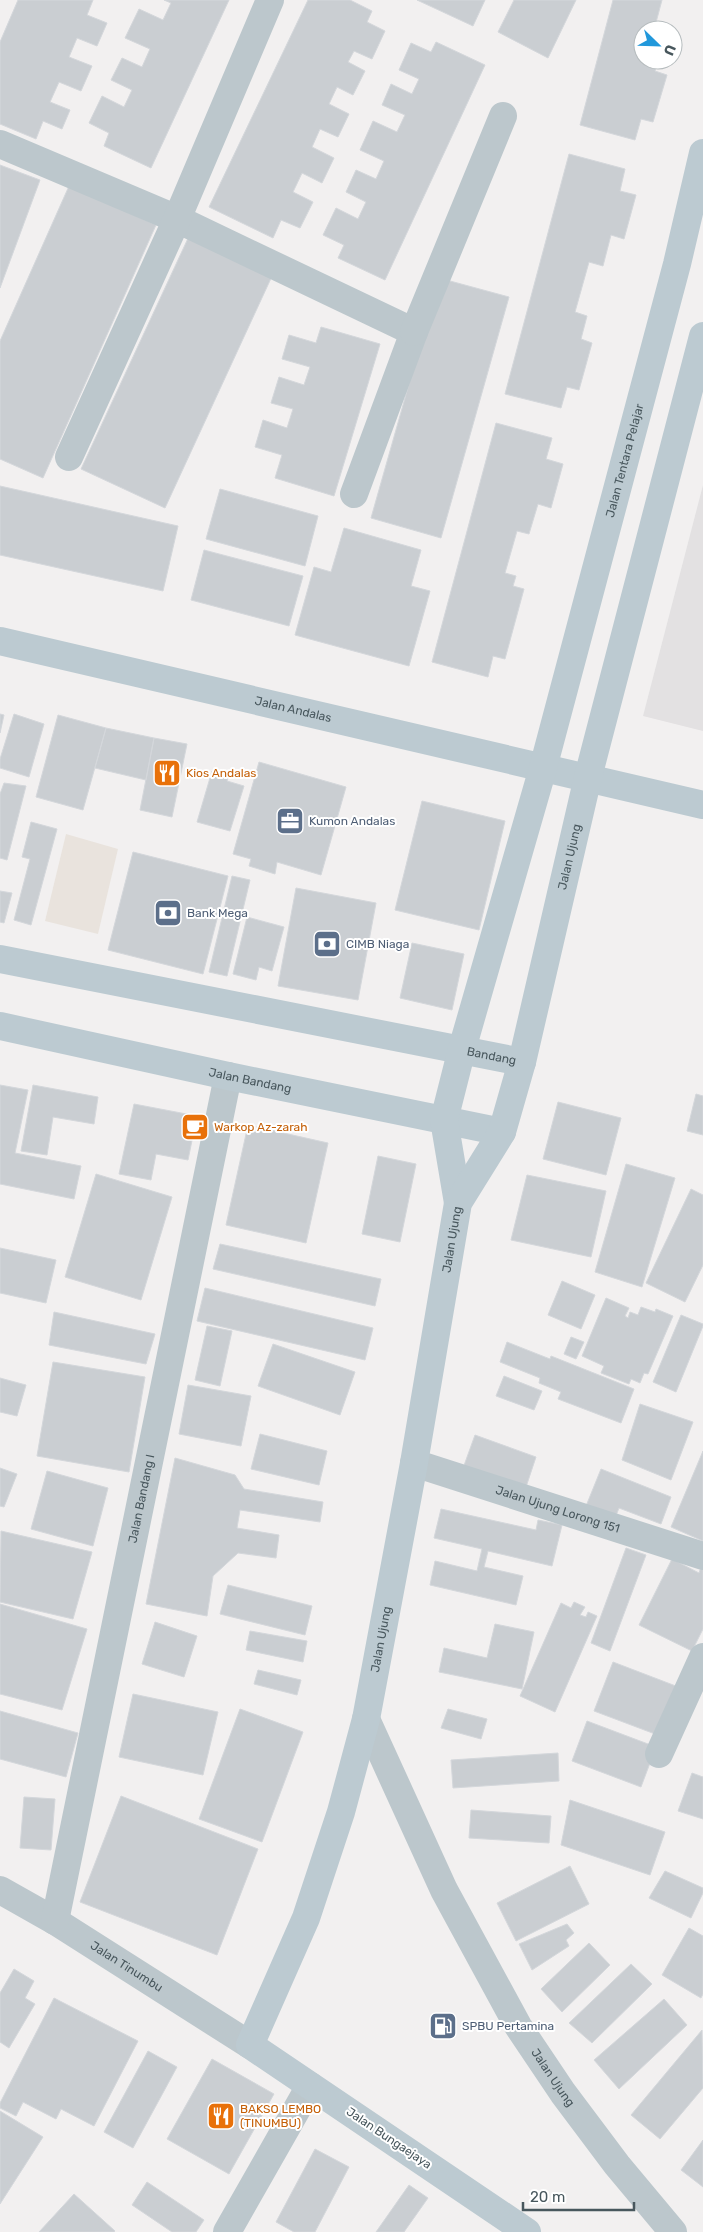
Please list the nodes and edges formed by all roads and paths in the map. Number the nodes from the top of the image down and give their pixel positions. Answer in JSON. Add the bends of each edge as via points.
{"nodes":[{"id":1,"x":270,"y":0,"type":"edge"},
{"id":2,"x":503,"y":116,"type":"dead end"},
{"id":3,"x":0,"y":144,"type":"edge"},
{"id":4,"x":703,"y":153,"type":"edge"},
{"id":5,"x":177,"y":219,"type":"junction"},
{"id":6,"x":414,"y":332,"type":"junction"},
{"id":7,"x":703,"y":336,"type":"edge"},
{"id":8,"x":69,"y":457,"type":"dead end"},
{"id":9,"x":354,"y":494,"type":"dead end"},
{"id":10,"x":0,"y":640,"type":"edge"},
{"id":11,"x":544,"y":768,"type":"junction"},
{"id":12,"x":588,"y":777,"type":"junction"},
{"id":13,"x":703,"y":805,"type":"edge"},
{"id":14,"x":0,"y":960,"type":"edge"},
{"id":15,"x":0,"y":1026,"type":"edge"},
{"id":16,"x":462,"y":1049,"type":"junction"},
{"id":17,"x":522,"y":1062,"type":"junction"},
{"id":18,"x":228,"y":1076,"type":"junction"},
{"id":19,"x":444,"y":1120,"type":"junction"},
{"id":20,"x":502,"y":1132,"type":"junction"},
{"id":21,"x":458,"y":1203,"type":"junction"},
{"id":22,"x":414,"y":1462,"type":"junction"},
{"id":23,"x":703,"y":1556,"type":"edge"},
{"id":24,"x":703,"y":1657,"type":"edge"},
{"id":25,"x":366,"y":1719,"type":"junction"},
{"id":26,"x":659,"y":1754,"type":"dead end"},
{"id":27,"x":0,"y":1890,"type":"edge"},
{"id":28,"x":55,"y":1921,"type":"junction"},
{"id":29,"x":250,"y":2045,"type":"junction"},
{"id":30,"x":310,"y":2086,"type":"junction"},
{"id":31,"x":227,"y":2232,"type":"edge"},
{"id":32,"x":527,"y":2232,"type":"edge"},
{"id":33,"x":674,"y":2232,"type":"edge"}],
"edges":[{"from":1,"to":5,"type":"street"},
{"from":2,"to":6,"type":"street"},
{"from":3,"to":5,"type":"street"},
{"from":4,"to":11,"type":"main road","name":"Jalan Tentara Pelajar","via":[[677,264]]},
{"from":5,"to":6,"type":"street"},
{"from":5,"to":8,"type":"street"},
{"from":6,"to":9,"type":"street"},
{"from":7,"to":12,"type":"main road"},
{"from":10,"to":11,"type":"main road","name":"Jalan Andalas"},
{"from":11,"to":12,"type":"main road","name":"Jalan Andalas"},
{"from":11,"to":16,"type":"main road","name":"Jalan Tentara Pelajar"},
{"from":12,"to":13,"type":"main road","name":"Jalan Andalas"},
{"from":12,"to":17,"type":"main road","name":"Jalan Ujung"},
{"from":14,"to":16,"type":"main road"},
{"from":15,"to":18,"type":"main road","name":"Jalan Bandang"},
{"from":16,"to":17,"type":"main road","name":"Bandang"},
{"from":16,"to":19,"type":"main road","name":"Jalan Tentara Pelajar"},
{"from":17,"to":20,"type":"main road","name":"Jalan Ujung"},
{"from":18,"to":19,"type":"main road","name":"Jalan Bandang"},
{"from":18,"to":28,"type":"street","name":"Jalan Bandang I"},
{"from":19,"to":20,"type":"main road","name":"Jalan Bandang"},
{"from":19,"to":21,"type":"main road"},
{"from":20,"to":21,"type":"main road","name":"Jalan Ujung"},
{"from":21,"to":22,"type":"main road","name":"Jalan Ujung"},
{"from":22,"to":23,"type":"street","name":"Jalan Ujung Lorong 151"},
{"from":22,"to":25,"type":"main road","name":"Jalan Ujung"},
{"from":24,"to":26,"type":"street"},
{"from":25,"to":29,"type":"main road","name":"Jalan Ujung","via":[[341,1812],[306,1918]]},
{"from":25,"to":33,"type":"street","name":"Jalan Ujung","via":[[444,1890],[518,2026],[616,2164]]},
{"from":27,"to":28,"type":"street","name":"Jalan Tinumbu"},
{"from":28,"to":29,"type":"street","name":"Jalan Tinumbu"},
{"from":29,"to":30,"type":"main road","name":"Jalan Bungaejaya"},
{"from":30,"to":31,"type":"street"},
{"from":30,"to":32,"type":"main road","name":"Jalan Bungaejaya"}]}
